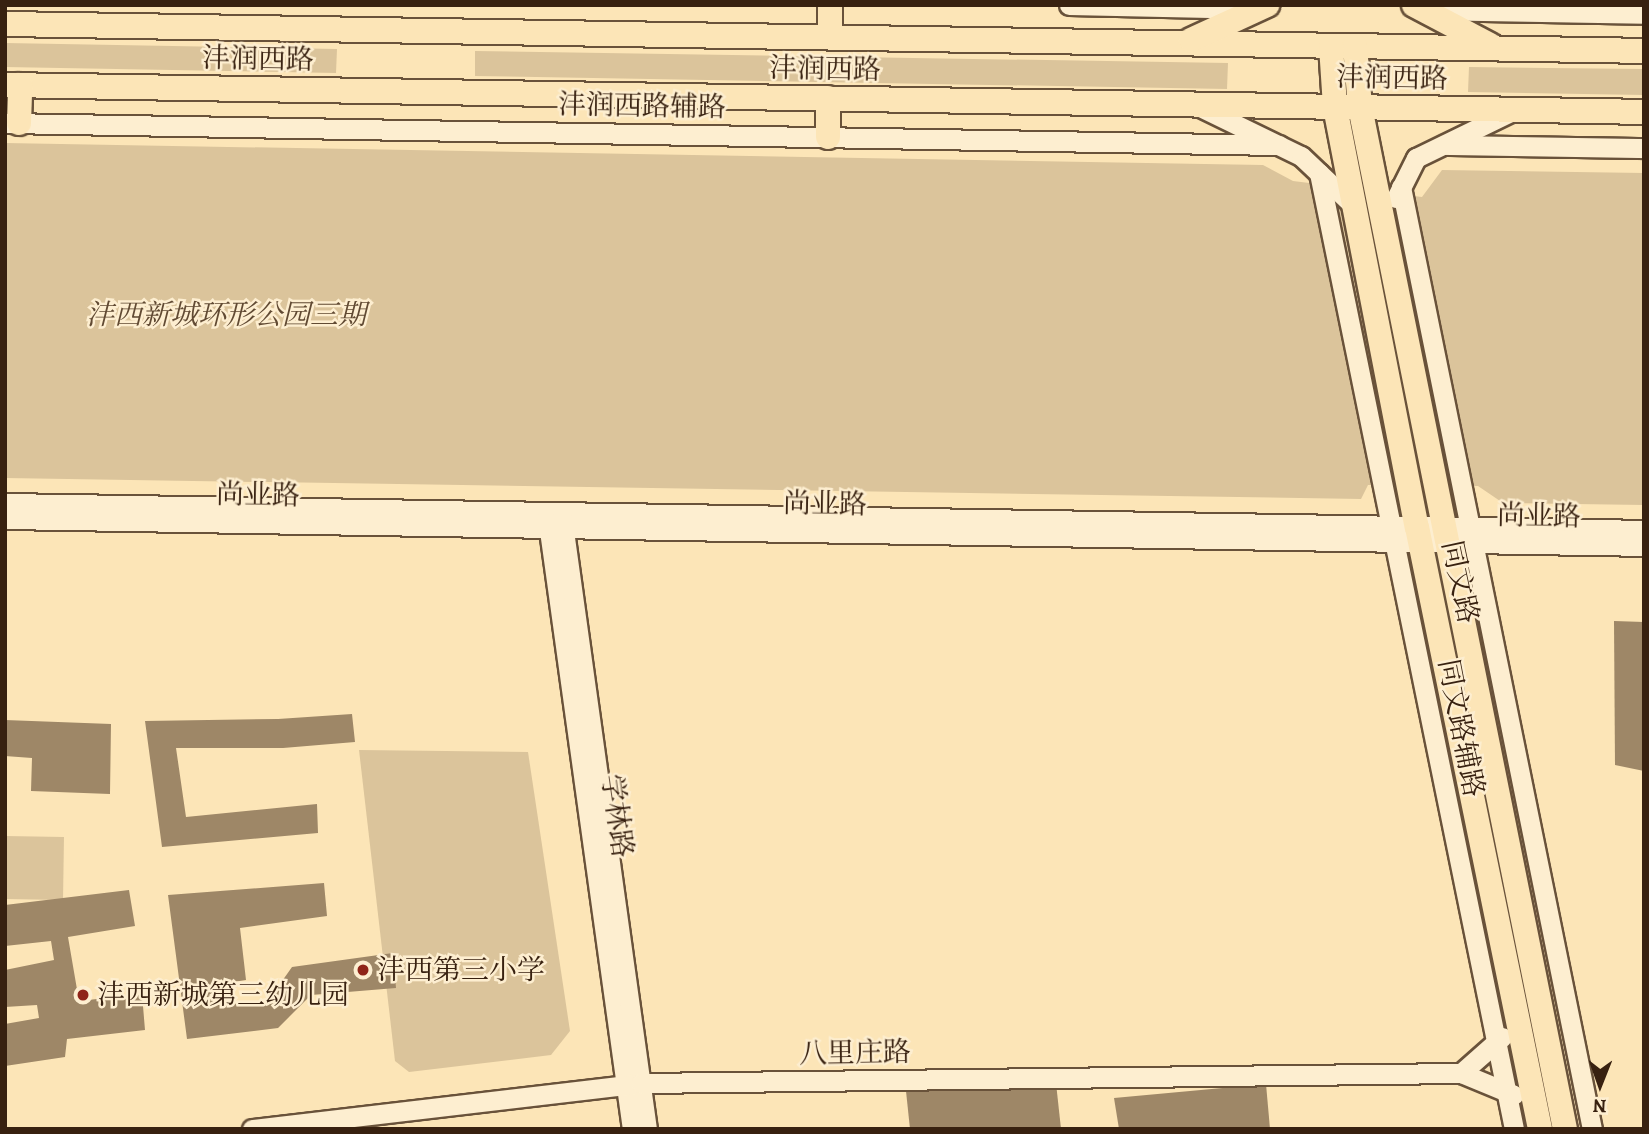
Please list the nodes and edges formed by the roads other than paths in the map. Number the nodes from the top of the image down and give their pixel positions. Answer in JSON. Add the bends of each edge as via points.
{"nodes":[{"id":1,"x":830,"y":5,"type":"edge"},
{"id":2,"x":1069,"y":5,"type":"edge"},
{"id":3,"x":1264,"y":7,"type":"edge"},
{"id":4,"x":1418,"y":8,"type":"edge"},
{"id":5,"x":1644,"y":14,"type":"edge"},
{"id":6,"x":13,"y":18,"type":"edge"},
{"id":7,"x":830,"y":37,"type":"junction"},
{"id":8,"x":1184,"y":43,"type":"junction"},
{"id":9,"x":1343,"y":46,"type":"junction"},
{"id":10,"x":1497,"y":48,"type":"junction"},
{"id":11,"x":1644,"y":51,"type":"edge"},
{"id":12,"x":12,"y":85,"type":"edge"},
{"id":13,"x":828,"y":98,"type":"junction"},
{"id":14,"x":1196,"y":104,"type":"junction"},
{"id":15,"x":1335,"y":107,"type":"junction"},
{"id":16,"x":1360,"y":107,"type":"junction"},
{"id":17,"x":1515,"y":110,"type":"junction"},
{"id":18,"x":1644,"y":112,"type":"edge"},
{"id":19,"x":12,"y":123,"type":"edge"},
{"id":20,"x":828,"y":137,"type":"junction"},
{"id":21,"x":1279,"y":145,"type":"junction"},
{"id":22,"x":1444,"y":145,"type":"junction"},
{"id":23,"x":1644,"y":148,"type":"edge"},
{"id":24,"x":1319,"y":173,"type":"junction"},
{"id":25,"x":1402,"y":187,"type":"junction"},
{"id":26,"x":1355,"y":207,"type":"junction"},
{"id":27,"x":1383,"y":224,"type":"junction"},
{"id":28,"x":5,"y":503,"type":"edge"},
{"id":29,"x":5,"y":519,"type":"edge"},
{"id":30,"x":555,"y":520,"type":"junction"},
{"id":31,"x":1644,"y":530,"type":"edge"},
{"id":32,"x":1393,"y":534,"type":"junction"},
{"id":33,"x":1419,"y":534,"type":"junction"},
{"id":34,"x":1445,"y":535,"type":"junction"},
{"id":35,"x":1472,"y":535,"type":"junction"},
{"id":36,"x":1644,"y":546,"type":"edge"},
{"id":37,"x":1517,"y":1016,"type":"junction"},
{"id":38,"x":1496,"y":1044,"type":"junction"},
{"id":39,"x":1461,"y":1073,"type":"junction"},
{"id":40,"x":633,"y":1084,"type":"junction"},
{"id":41,"x":1506,"y":1090,"type":"junction"},
{"id":42,"x":1538,"y":1118,"type":"edge"},
{"id":43,"x":252,"y":1129,"type":"edge"},
{"id":44,"x":632,"y":1129,"type":"edge"},
{"id":45,"x":647,"y":1129,"type":"edge"},
{"id":46,"x":1514,"y":1129,"type":"edge"},
{"id":47,"x":1565,"y":1129,"type":"edge"},
{"id":48,"x":1592,"y":1129,"type":"edge"}],
"edges":[{"from":1,"to":7,"type":"main road"},
{"from":2,"to":3,"type":"street"},
{"from":3,"to":8,"type":"main road"},
{"from":4,"to":5,"type":"street"},
{"from":4,"to":10,"type":"main road"},
{"from":6,"to":7,"type":"main road","name":"沣润西路"},
{"from":7,"to":8,"type":"main road","name":"沣润西路"},
{"from":8,"to":9,"type":"main road","name":"沣润西路"},
{"from":9,"to":10,"type":"main road","name":"沣润西路"},
{"from":9,"to":15,"type":"main road","name":"同文路"},
{"from":9,"to":16,"type":"main road","name":"同文路"},
{"from":10,"to":11,"type":"main road","name":"沣润西路"},
{"from":12,"to":13,"type":"main road","name":"沣润西路"},
{"from":12,"to":19,"type":"main road"},
{"from":13,"to":14,"type":"main road","name":"沣润西路"},
{"from":13,"to":20,"type":"main road"},
{"from":14,"to":15,"type":"main road","name":"沣润西路"},
{"from":14,"to":21,"type":"street"},
{"from":15,"to":16,"type":"main road","name":"沣润西路"},
{"from":15,"to":26,"type":"main road","name":"同文路"},
{"from":16,"to":17,"type":"main road","name":"沣润西路"},
{"from":16,"to":27,"type":"main road","name":"同文路"},
{"from":17,"to":18,"type":"main road","name":"沣润西路"},
{"from":17,"to":22,"type":"street"},
{"from":19,"to":20,"type":"street","name":"沣润西路辅路"},
{"from":20,"to":21,"type":"street","name":"沣润西路辅路"},
{"from":21,"to":24,"type":"street","via":[[1301,156]]},
{"from":22,"to":23,"type":"street"},
{"from":22,"to":25,"type":"street","via":[[1416,159]]},
{"from":24,"to":26,"type":"street"},
{"from":24,"to":32,"type":"street","name":"同文路辅路"},
{"from":25,"to":27,"type":"street"},
{"from":25,"to":35,"type":"street","name":"同文路辅路"},
{"from":26,"to":33,"type":"main road","name":"同文路"},
{"from":27,"to":34,"type":"main road","name":"同文路"},
{"from":28,"to":30,"type":"street","name":"尚业路"},
{"from":29,"to":30,"type":"street","name":"尚业路"},
{"from":30,"to":32,"type":"street","name":"尚业路"},
{"from":30,"to":40,"type":"street","name":"学林路"},
{"from":31,"to":35,"type":"street","name":"尚业路"},
{"from":32,"to":33,"type":"street","name":"尚业路"},
{"from":32,"to":38,"type":"street","name":"同文路辅路"},
{"from":33,"to":34,"type":"street","name":"尚业路"},
{"from":33,"to":37,"type":"main road","name":"同文路"},
{"from":34,"to":35,"type":"street","name":"尚业路"},
{"from":34,"to":47,"type":"main road","name":"同文路"},
{"from":35,"to":36,"type":"street","name":"尚业路"},
{"from":35,"to":48,"type":"street","name":"同文路辅路"},
{"from":37,"to":38,"type":"street"},
{"from":37,"to":42,"type":"main road","name":"同文路"},
{"from":38,"to":39,"type":"street"},
{"from":38,"to":41,"type":"street","name":"同文路辅路"},
{"from":39,"to":40,"type":"street","name":"八里庄路"},
{"from":39,"to":41,"type":"street"},
{"from":40,"to":43,"type":"street","name":"八里庄路"},
{"from":40,"to":44,"type":"street","name":"学林路"},
{"from":40,"to":45,"type":"street","name":"学林路"},
{"from":41,"to":42,"type":"street"},
{"from":41,"to":46,"type":"street","name":"同文路辅路"}]}
